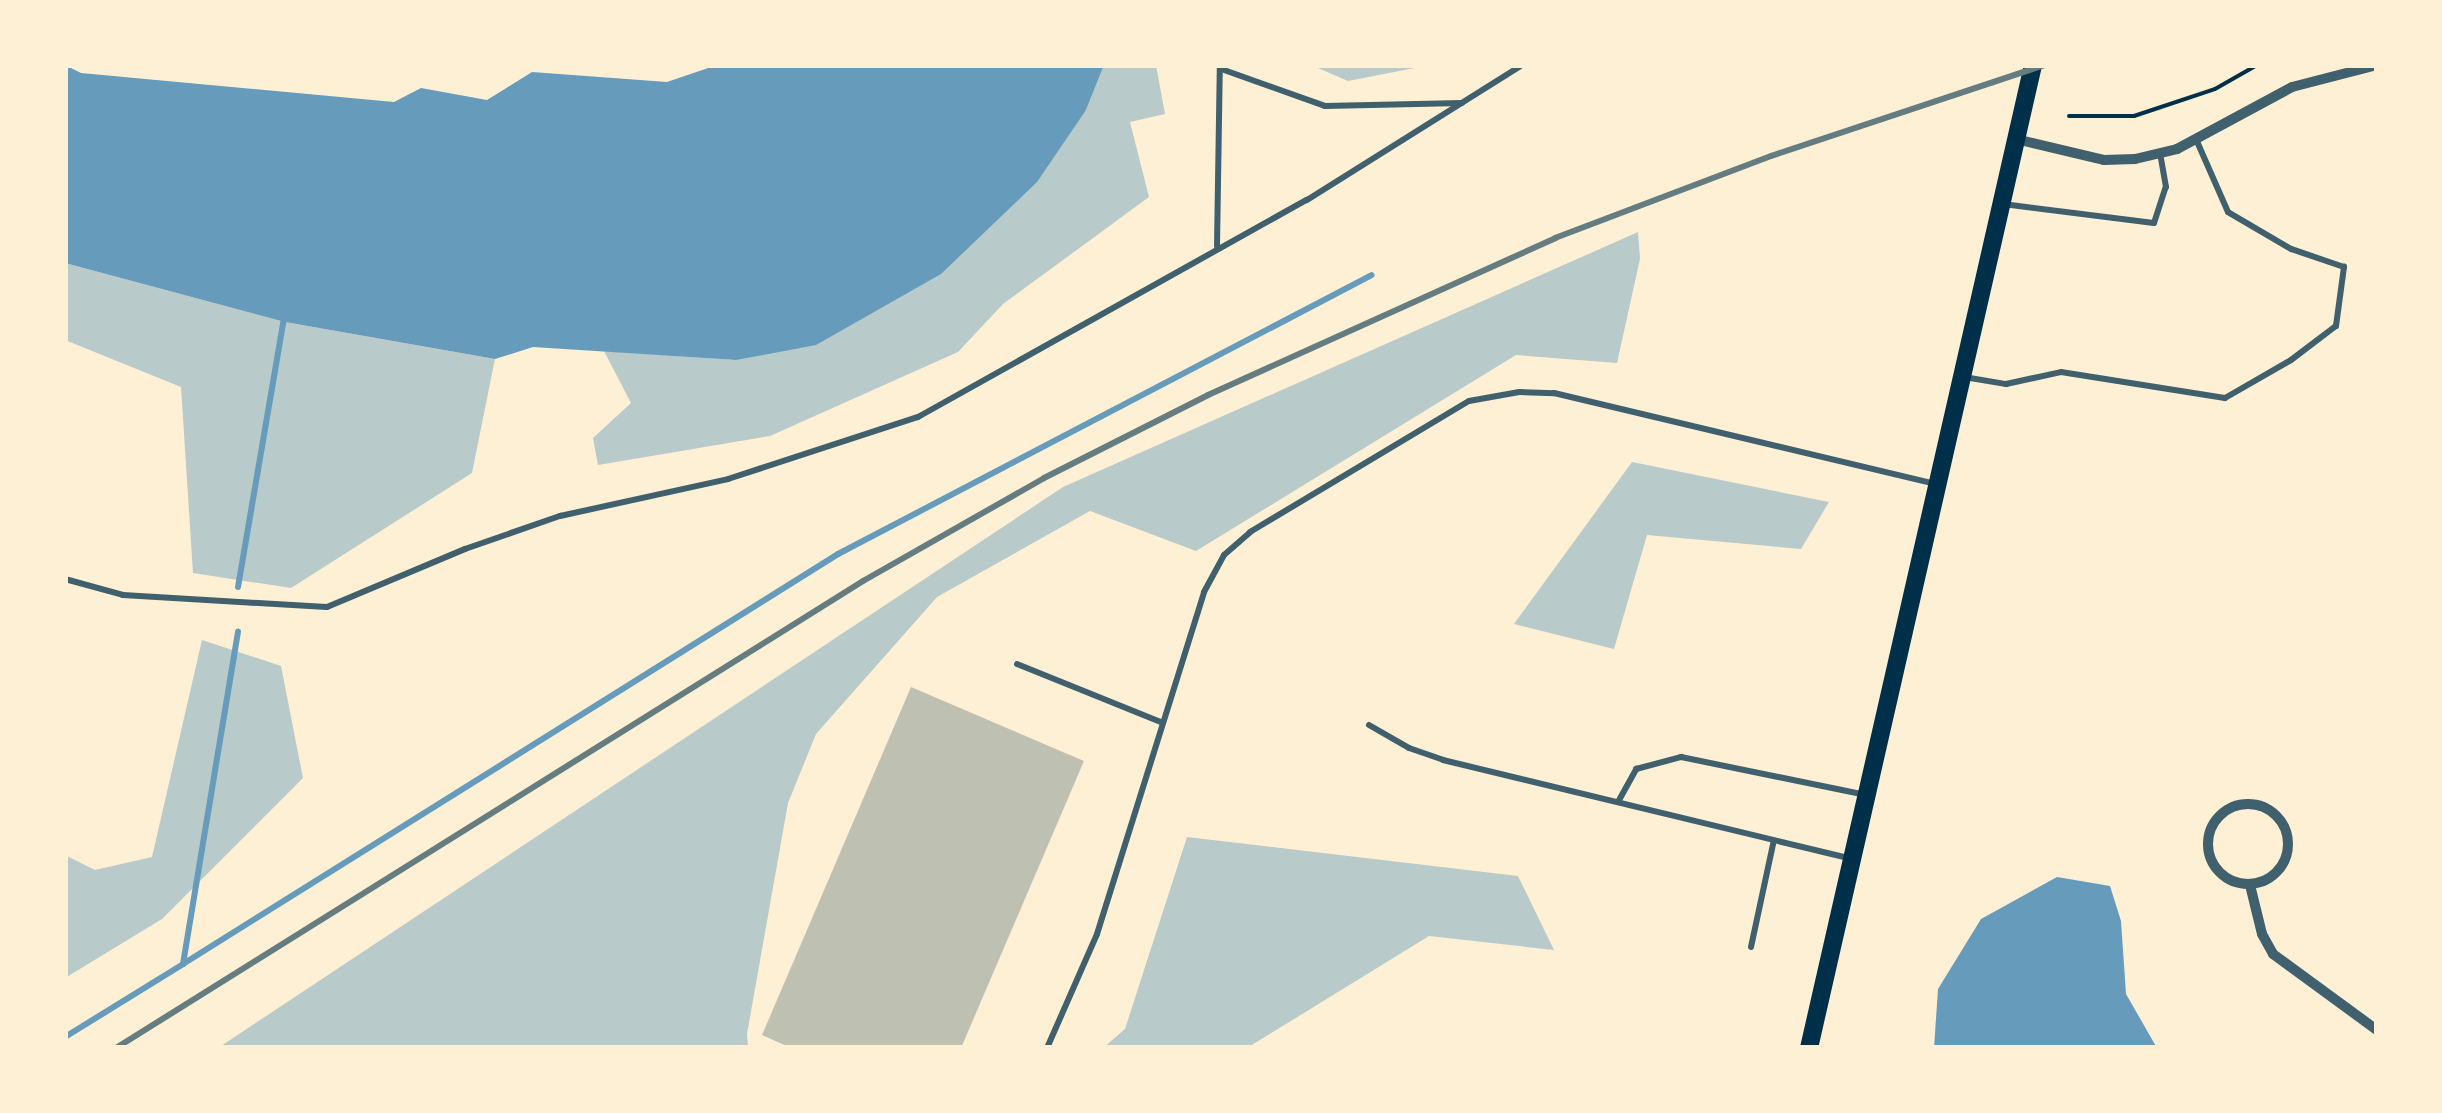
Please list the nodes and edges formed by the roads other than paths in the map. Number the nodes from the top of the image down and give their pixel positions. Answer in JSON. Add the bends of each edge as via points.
{"nodes":[{"id":1,"x":1522,"y":65,"type":"edge"},
{"id":2,"x":2033,"y":65,"type":"edge"},
{"id":3,"x":2376,"y":65,"type":"edge"},
{"id":4,"x":1222,"y":68,"type":"edge"},
{"id":5,"x":1464,"y":103,"type":"junction"},
{"id":6,"x":2016,"y":139,"type":"junction"},
{"id":7,"x":2196,"y":139,"type":"junction"},
{"id":8,"x":2160,"y":153,"type":"junction"},
{"id":9,"x":2002,"y":203,"type":"junction"},
{"id":10,"x":1217,"y":247,"type":"junction"},
{"id":11,"x":1962,"y":376,"type":"junction"},
{"id":12,"x":1938,"y":484,"type":"junction"},
{"id":13,"x":65,"y":580,"type":"edge"},
{"id":14,"x":1017,"y":664,"type":"dead end"},
{"id":15,"x":1163,"y":723,"type":"junction"},
{"id":16,"x":1370,"y":725,"type":"dead end"},
{"id":17,"x":1867,"y":795,"type":"junction"},
{"id":18,"x":1618,"y":802,"type":"junction"},
{"id":19,"x":1774,"y":840,"type":"junction"},
{"id":20,"x":1852,"y":859,"type":"junction"},
{"id":21,"x":2250,"y":885,"type":"junction"},
{"id":22,"x":1751,"y":947,"type":"dead end"},
{"id":23,"x":2377,"y":1030,"type":"edge"},
{"id":24,"x":1046,"y":1048,"type":"edge"},
{"id":25,"x":1809,"y":1048,"type":"edge"}],
"edges":[{"from":1,"to":5,"type":"lane"},
{"from":2,"to":6,"type":"main road"},
{"from":3,"to":7,"type":"street","via":[[2264,98]]},
{"from":4,"to":5,"type":"lane","via":[[1325,106]]},
{"from":4,"to":10,"type":"lane"},
{"from":5,"to":10,"type":"lane"},
{"from":6,"to":8,"type":"street","via":[[2104,160]]},
{"from":6,"to":9,"type":"main road"},
{"from":7,"to":8,"type":"street"},
{"from":7,"to":11,"type":"lane","via":[[2228,212],[2292,249],[2344,268],[2336,326],[2225,398],[2061,372],[2006,384]]},
{"from":8,"to":9,"type":"lane","via":[[2166,186],[2154,223]]},
{"from":9,"to":11,"type":"main road"},
{"from":10,"to":13,"type":"lane","via":[[918,417],[728,479],[560,516],[327,607],[123,594]]},
{"from":11,"to":12,"type":"main road"},
{"from":12,"to":15,"type":"lane","via":[[1554,392],[1468,401],[1250,532],[1224,556],[1204,592]]},
{"from":12,"to":17,"type":"main road"},
{"from":14,"to":15,"type":"lane"},
{"from":15,"to":24,"type":"lane","via":[[1097,934]]},
{"from":16,"to":18,"type":"lane","via":[[1443,760]]},
{"from":17,"to":18,"type":"lane","via":[[1680,757],[1636,769]]},
{"from":17,"to":20,"type":"main road"},
{"from":18,"to":19,"type":"lane"},
{"from":19,"to":20,"type":"lane"},
{"from":19,"to":22,"type":"lane"},
{"from":20,"to":25,"type":"main road"},
{"from":21,"to":21,"type":"street","via":[[2221,875],[2208,847],[2209,833],[2226,810],[2240,804],[2277,815],[2289,850],[2275,876]]},
{"from":21,"to":23,"type":"street","via":[[2273,954]]}]}
